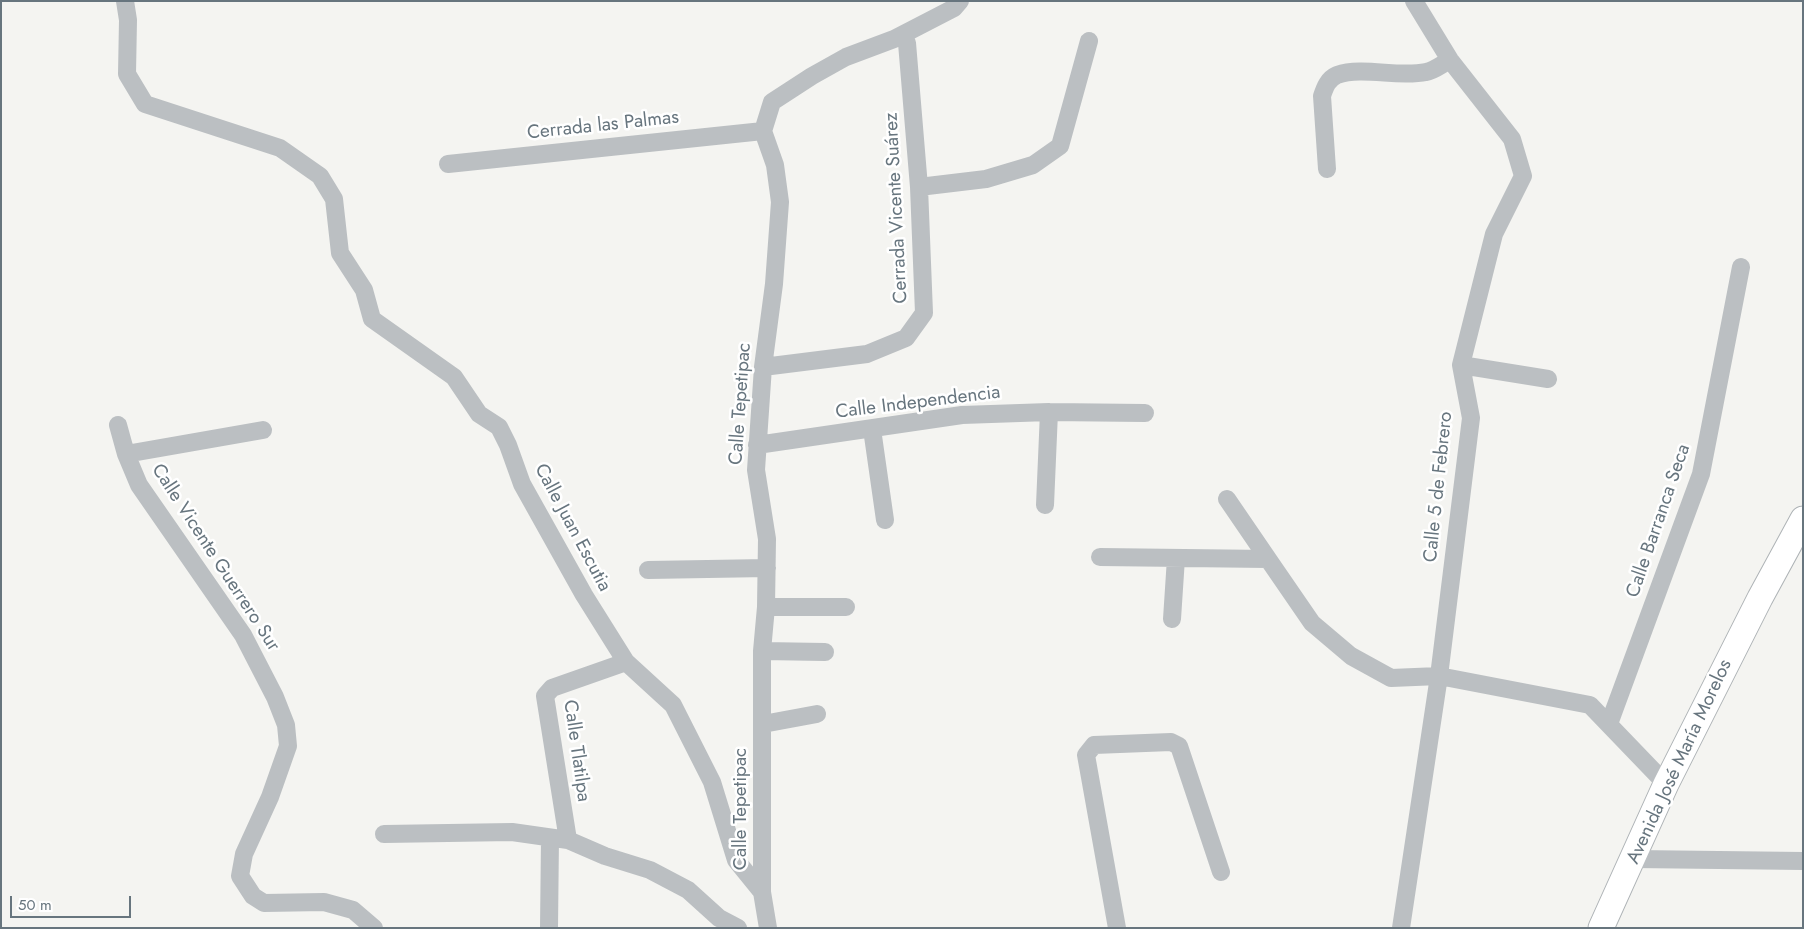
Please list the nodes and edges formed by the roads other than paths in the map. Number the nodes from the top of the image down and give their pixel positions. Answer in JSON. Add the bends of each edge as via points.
{"nodes":[{"id":1,"x":125,"y":1,"type":"edge"},
{"id":2,"x":960,"y":1,"type":"edge"},
{"id":3,"x":1414,"y":1,"type":"edge"},
{"id":4,"x":1089,"y":41,"type":"dead end"},
{"id":5,"x":907,"y":43,"type":"dead end"},
{"id":6,"x":1450,"y":60,"type":"junction"},
{"id":7,"x":762,"y":131,"type":"junction"},
{"id":8,"x":448,"y":164,"type":"dead end"},
{"id":9,"x":1327,"y":169,"type":"dead end"},
{"id":10,"x":919,"y":187,"type":"junction"},
{"id":11,"x":1741,"y":268,"type":"dead end"},
{"id":12,"x":1461,"y":365,"type":"junction"},
{"id":13,"x":763,"y":367,"type":"junction"},
{"id":14,"x":1548,"y":379,"type":"dead end"},
{"id":15,"x":1049,"y":412,"type":"junction"},
{"id":16,"x":1145,"y":413,"type":"dead end"},
{"id":17,"x":118,"y":425,"type":"dead end"},
{"id":18,"x":872,"y":429,"type":"junction"},
{"id":19,"x":263,"y":430,"type":"dead end"},
{"id":20,"x":757,"y":445,"type":"junction"},
{"id":21,"x":126,"y":454,"type":"junction"},
{"id":22,"x":1227,"y":500,"type":"dead end"},
{"id":23,"x":1045,"y":505,"type":"dead end"},
{"id":24,"x":1803,"y":519,"type":"edge"},
{"id":25,"x":885,"y":520,"type":"dead end"},
{"id":26,"x":1100,"y":558,"type":"dead end"},
{"id":27,"x":1176,"y":558,"type":"junction"},
{"id":28,"x":1268,"y":559,"type":"junction"},
{"id":29,"x":767,"y":568,"type":"junction"},
{"id":30,"x":648,"y":570,"type":"dead end"},
{"id":31,"x":766,"y":607,"type":"junction"},
{"id":32,"x":846,"y":607,"type":"dead end"},
{"id":33,"x":1172,"y":618,"type":"dead end"},
{"id":34,"x":762,"y":651,"type":"junction"},
{"id":35,"x":826,"y":652,"type":"dead end"},
{"id":36,"x":626,"y":662,"type":"junction"},
{"id":37,"x":1439,"y":676,"type":"junction"},
{"id":38,"x":818,"y":714,"type":"dead end"},
{"id":39,"x":763,"y":724,"type":"junction"},
{"id":40,"x":1609,"y":724,"type":"junction"},
{"id":41,"x":1666,"y":784,"type":"junction"},
{"id":42,"x":384,"y":834,"type":"dead end"},
{"id":43,"x":550,"y":838,"type":"junction"},
{"id":44,"x":568,"y":840,"type":"junction"},
{"id":45,"x":1634,"y":859,"type":"junction"},
{"id":46,"x":1803,"y":861,"type":"edge"},
{"id":47,"x":1222,"y":872,"type":"dead end"},
{"id":48,"x":762,"y":892,"type":"junction"},
{"id":49,"x":374,"y":928,"type":"edge"},
{"id":50,"x":549,"y":928,"type":"edge"},
{"id":51,"x":738,"y":928,"type":"edge"},
{"id":52,"x":768,"y":928,"type":"edge"},
{"id":53,"x":1117,"y":928,"type":"edge"},
{"id":54,"x":1401,"y":928,"type":"edge"},
{"id":55,"x":1601,"y":928,"type":"edge"}],
"edges":[{"from":1,"to":36,"type":"street","name":"Calle Juan Escutia","via":[[127,74],[145,104],[280,148],[320,176],[334,198],[340,253],[364,290],[372,319],[454,377],[479,414],[499,427],[522,484]]},
{"from":2,"to":7,"type":"street","via":[[954,8],[894,39],[846,57],[772,102]]},
{"from":3,"to":6,"type":"street","name":"Calle 5 de Febrero"},
{"from":4,"to":10,"type":"street","via":[[1060,146],[1032,165],[986,179]]},
{"from":5,"to":10,"type":"street","name":"Cerrada Vicente Suárez"},
{"from":6,"to":9,"type":"street","via":[[1427,72],[1401,75],[1351,73],[1336,76],[1326,84],[1322,96]]},
{"from":6,"to":12,"type":"street","name":"Calle 5 de Febrero","via":[[1512,139],[1523,176],[1494,234]]},
{"from":7,"to":8,"type":"street","name":"Cerrada las Palmas"},
{"from":7,"to":13,"type":"street","name":"Calle Tepetipac","via":[[775,165],[780,202]]},
{"from":10,"to":13,"type":"street","name":"Cerrada Vicente Suárez","via":[[924,313],[906,338],[867,354]]},
{"from":11,"to":40,"type":"street","name":"Calle Barranca Seca","via":[[1701,474]]},
{"from":12,"to":14,"type":"street"},
{"from":12,"to":37,"type":"street","name":"Calle 5 de Febrero","via":[[1471,418]]},
{"from":13,"to":20,"type":"street","name":"Calle Tepetipac"},
{"from":15,"to":16,"type":"street","name":"Calle Independencia"},
{"from":15,"to":18,"type":"street","name":"Calle Independencia","via":[[962,415]]},
{"from":15,"to":23,"type":"street"},
{"from":17,"to":21,"type":"street","name":"Calle Vicente Guerrero Sur"},
{"from":18,"to":20,"type":"street","name":"Calle Independencia"},
{"from":18,"to":25,"type":"street"},
{"from":19,"to":21,"type":"street"},
{"from":20,"to":29,"type":"street","name":"Calle Tepetipac","via":[[756,470],[767,539]]},
{"from":21,"to":49,"type":"street","name":"Calle Vicente Guerrero Sur","via":[[139,485],[155,510],[243,635],[275,696],[286,725],[288,746],[270,797],[244,854],[240,876],[253,896],[264,903],[324,902],[353,910]]},
{"from":22,"to":28,"type":"street"},
{"from":24,"to":41,"type":"main road","name":"Avenida José María Morelos"},
{"from":26,"to":27,"type":"street"},
{"from":27,"to":28,"type":"street"},
{"from":27,"to":33,"type":"street"},
{"from":28,"to":37,"type":"street","via":[[1312,623],[1351,656],[1391,678]]},
{"from":29,"to":30,"type":"street"},
{"from":29,"to":31,"type":"street","name":"Calle Tepetipac"},
{"from":31,"to":32,"type":"street"},
{"from":31,"to":34,"type":"street","name":"Calle Tepetipac"},
{"from":34,"to":35,"type":"street"},
{"from":34,"to":39,"type":"street","name":"Calle Tepetipac"},
{"from":36,"to":44,"type":"street","name":"Calle Tlatilpa","via":[[552,688],[545,696]]},
{"from":36,"to":48,"type":"street","name":"Calle Juan Escutia","via":[[673,705],[712,782],[736,860]]},
{"from":37,"to":40,"type":"street","via":[[1590,705]]},
{"from":37,"to":54,"type":"street","name":"Calle 5 de Febrero"},
{"from":38,"to":39,"type":"street"},
{"from":39,"to":48,"type":"street","name":"Calle Tepetipac"},
{"from":40,"to":41,"type":"street"},
{"from":41,"to":45,"type":"main road","name":"Avenida José María Morelos"},
{"from":42,"to":43,"type":"street","via":[[512,832]]},
{"from":43,"to":44,"type":"street"},
{"from":43,"to":50,"type":"street"},
{"from":44,"to":51,"type":"street","via":[[650,870],[688,890],[719,918]]},
{"from":45,"to":46,"type":"street"},
{"from":45,"to":55,"type":"main road","name":"Avenida José María Morelos"},
{"from":47,"to":53,"type":"street","via":[[1179,746],[1171,742],[1094,744],[1086,755]]},
{"from":48,"to":52,"type":"street","name":"Calle Tepetipac"}]}
